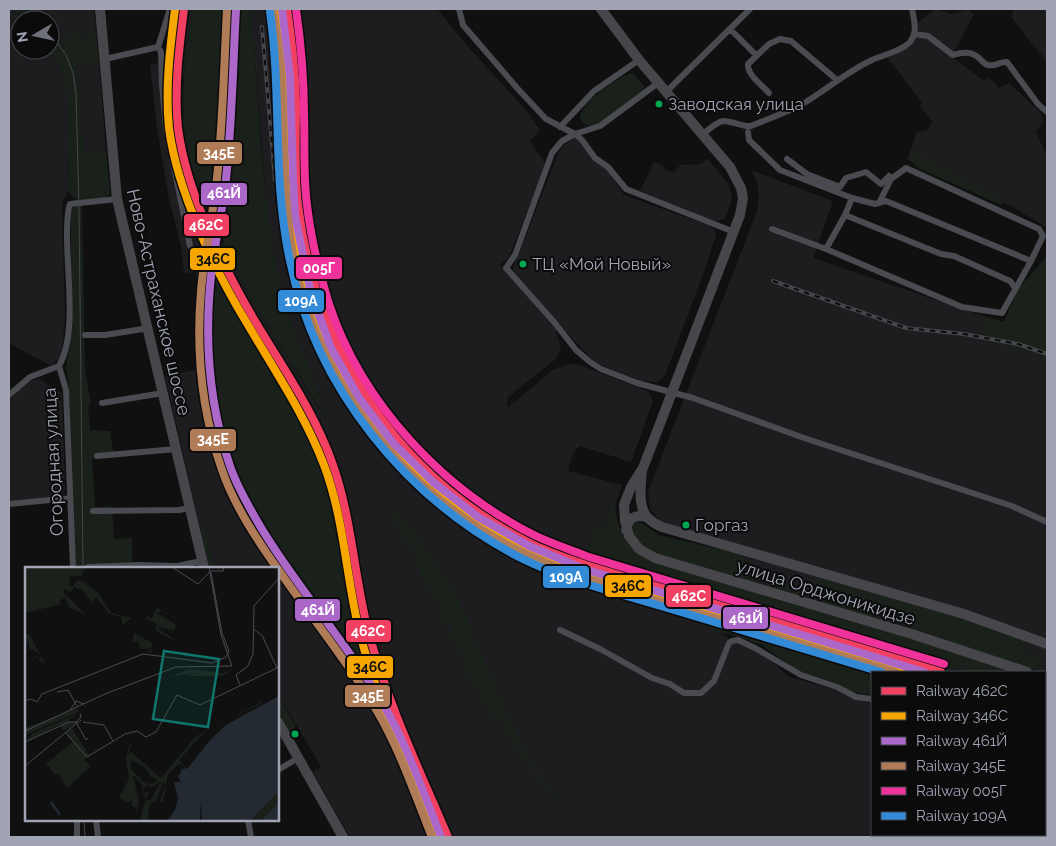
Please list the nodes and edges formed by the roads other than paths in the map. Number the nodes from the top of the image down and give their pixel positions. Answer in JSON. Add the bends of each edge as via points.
{"nodes":[{"id":1,"x":100,"y":9,"type":"edge"},
{"id":2,"x":170,"y":9,"type":"edge"},
{"id":3,"x":459,"y":9,"type":"edge"},
{"id":4,"x":602,"y":9,"type":"edge"},
{"id":5,"x":750,"y":9,"type":"edge"},
{"id":6,"x":912,"y":9,"type":"edge"},
{"id":7,"x":730,"y":29,"type":"junction"},
{"id":8,"x":914,"y":34,"type":"junction"},
{"id":9,"x":158,"y":47,"type":"junction"},
{"id":10,"x":756,"y":55,"type":"junction"},
{"id":11,"x":104,"y":59,"type":"junction"},
{"id":12,"x":639,"y":60,"type":"junction"},
{"id":13,"x":837,"y":80,"type":"junction"},
{"id":14,"x":658,"y":83,"type":"junction"},
{"id":15,"x":666,"y":92,"type":"junction"},
{"id":16,"x":769,"y":93,"type":"dead end"},
{"id":17,"x":1047,"y":112,"type":"edge"},
{"id":18,"x":560,"y":127,"type":"junction"},
{"id":19,"x":748,"y":132,"type":"dead end"},
{"id":20,"x":575,"y":134,"type":"junction"},
{"id":21,"x":703,"y":134,"type":"junction"},
{"id":22,"x":787,"y":159,"type":"dead end"},
{"id":23,"x":889,"y":176,"type":"dead end"},
{"id":24,"x":852,"y":198,"type":"junction"},
{"id":25,"x":117,"y":200,"type":"junction"},
{"id":26,"x":879,"y":203,"type":"junction"},
{"id":27,"x":845,"y":215,"type":"junction"},
{"id":28,"x":772,"y":229,"type":"dead end"},
{"id":29,"x":734,"y":232,"type":"junction"},
{"id":30,"x":190,"y":246,"type":"dead end"},
{"id":31,"x":826,"y":249,"type":"junction"},
{"id":32,"x":1031,"y":261,"type":"junction"},
{"id":33,"x":1015,"y":288,"type":"junction"},
{"id":34,"x":149,"y":328,"type":"junction"},
{"id":35,"x":84,"y":335,"type":"dead end"},
{"id":36,"x":59,"y":366,"type":"junction"},
{"id":37,"x":164,"y":393,"type":"junction"},
{"id":38,"x":671,"y":393,"type":"junction"},
{"id":39,"x":9,"y":395,"type":"edge"},
{"id":40,"x":102,"y":402,"type":"dead end"},
{"id":41,"x":176,"y":448,"type":"junction"},
{"id":42,"x":97,"y":456,"type":"dead end"},
{"id":43,"x":643,"y":468,"type":"junction"},
{"id":44,"x":70,"y":498,"type":"junction"},
{"id":45,"x":9,"y":504,"type":"edge"},
{"id":46,"x":190,"y":508,"type":"junction"},
{"id":47,"x":93,"y":511,"type":"dead end"},
{"id":48,"x":646,"y":517,"type":"junction"},
{"id":49,"x":1047,"y":522,"type":"edge"},
{"id":50,"x":626,"y":530,"type":"junction"},
{"id":51,"x":203,"y":565,"type":"edge"},
{"id":52,"x":73,"y":567,"type":"edge"},
{"id":53,"x":88,"y":567,"type":"dead end"},
{"id":54,"x":560,"y":630,"type":"dead end"},
{"id":55,"x":1047,"y":644,"type":"edge"},
{"id":56,"x":1023,"y":671,"type":"edge"},
{"id":57,"x":871,"y":699,"type":"edge"},
{"id":58,"x":279,"y":724,"type":"edge"},
{"id":59,"x":298,"y":758,"type":"junction"},
{"id":60,"x":279,"y":769,"type":"edge"},
{"id":61,"x":77,"y":821,"type":"edge"},
{"id":62,"x":96,"y":821,"type":"edge"},
{"id":63,"x":248,"y":821,"type":"edge"},
{"id":64,"x":77,"y":837,"type":"edge"},
{"id":65,"x":98,"y":837,"type":"edge"},
{"id":66,"x":251,"y":837,"type":"edge"},
{"id":67,"x":343,"y":837,"type":"edge"}],
"edges":[{"from":1,"to":11,"type":"main road","name":"Ново-Астраханское шоссе"},
{"from":2,"to":9,"type":"street"},
{"from":3,"to":18,"type":"street","via":[[463,25],[546,119]]},
{"from":4,"to":12,"type":"main road"},
{"from":5,"to":7,"type":"street"},
{"from":6,"to":8,"type":"street"},
{"from":7,"to":10,"type":"street"},
{"from":7,"to":15,"type":"street"},
{"from":8,"to":13,"type":"street","via":[[910,42],[900,48]]},
{"from":8,"to":17,"type":"street","via":[[928,36],[953,55],[970,52],[986,64],[1007,62]]},
{"from":9,"to":11,"type":"street"},
{"from":9,"to":30,"type":"street","via":[[166,128]]},
{"from":10,"to":13,"type":"street","via":[[780,39],[791,42]]},
{"from":10,"to":16,"type":"street","via":[[748,69]]},
{"from":11,"to":25,"type":"main road","name":"Ново-Астраханское шоссе"},
{"from":12,"to":14,"type":"main road"},
{"from":12,"to":18,"type":"street","via":[[594,91]]},
{"from":13,"to":21,"type":"street","via":[[801,105],[752,126],[724,121]]},
{"from":14,"to":15,"type":"main road"},
{"from":14,"to":20,"type":"street","via":[[600,126]]},
{"from":15,"to":21,"type":"main road"},
{"from":18,"to":20,"type":"street"},
{"from":19,"to":24,"type":"street","via":[[749,140],[780,170]]},
{"from":20,"to":29,"type":"street","via":[[626,189]]},
{"from":20,"to":38,"type":"street","via":[[562,141],[552,153],[515,255],[506,268],[590,362],[637,383]]},
{"from":21,"to":29,"type":"main road","via":[[739,181],[743,198]]},
{"from":22,"to":23,"type":"street","via":[[807,174],[840,187],[846,178],[866,172],[881,184]]},
{"from":24,"to":26,"type":"street"},
{"from":24,"to":27,"type":"street"},
{"from":25,"to":34,"type":"main road","name":"Ново-Астраханское шоссе"},
{"from":25,"to":36,"type":"street","name":"Огородная улица","via":[[68,206],[69,314],[65,355]]},
{"from":26,"to":32,"type":"street","via":[[886,201]]},
{"from":26,"to":32,"type":"street","via":[[891,179],[906,168],[1039,229],[1043,236]]},
{"from":27,"to":31,"type":"street"},
{"from":27,"to":33,"type":"street","via":[[940,254],[954,256],[1010,281]]},
{"from":28,"to":31,"type":"street"},
{"from":29,"to":38,"type":"main road"},
{"from":31,"to":33,"type":"street","via":[[962,307],[1002,313]]},
{"from":32,"to":33,"type":"street"},
{"from":34,"to":35,"type":"street"},
{"from":34,"to":37,"type":"main road","name":"Ново-Астраханское шоссе"},
{"from":36,"to":39,"type":"street","via":[[30,377]]},
{"from":36,"to":44,"type":"street","name":"Огородная улица","via":[[66,390]]},
{"from":37,"to":40,"type":"street"},
{"from":37,"to":41,"type":"main road","name":"Ново-Астраханское шоссе"},
{"from":38,"to":43,"type":"main road"},
{"from":38,"to":49,"type":"street","via":[[1012,506]]},
{"from":41,"to":42,"type":"street"},
{"from":41,"to":46,"type":"main road","name":"Ново-Астраханское шоссе"},
{"from":43,"to":48,"type":"main road","via":[[641,500]]},
{"from":43,"to":50,"type":"main road","via":[[626,497]]},
{"from":44,"to":45,"type":"street"},
{"from":44,"to":52,"type":"street","name":"Огородная улица"},
{"from":46,"to":47,"type":"street"},
{"from":46,"to":51,"type":"main road","name":"Ново-Астраханское шоссе"},
{"from":48,"to":50,"type":"main road","via":[[632,518]]},
{"from":48,"to":55,"type":"main road","name":"улица Орджоникидзе","via":[[662,527],[964,614]]},
{"from":50,"to":56,"type":"main road","name":"улица Орджоникидзе","via":[[639,549],[655,558],[912,634]]},
{"from":51,"to":53,"type":"street"},
{"from":54,"to":57,"type":"street","via":[[684,693],[701,693],[714,681],[729,643],[738,640],[801,675],[856,697]]},
{"from":58,"to":59,"type":"main road"},
{"from":59,"to":60,"type":"street"},
{"from":59,"to":67,"type":"main road"},
{"from":61,"to":64,"type":"street"},
{"from":62,"to":65,"type":"street"},
{"from":63,"to":66,"type":"street"}]}
